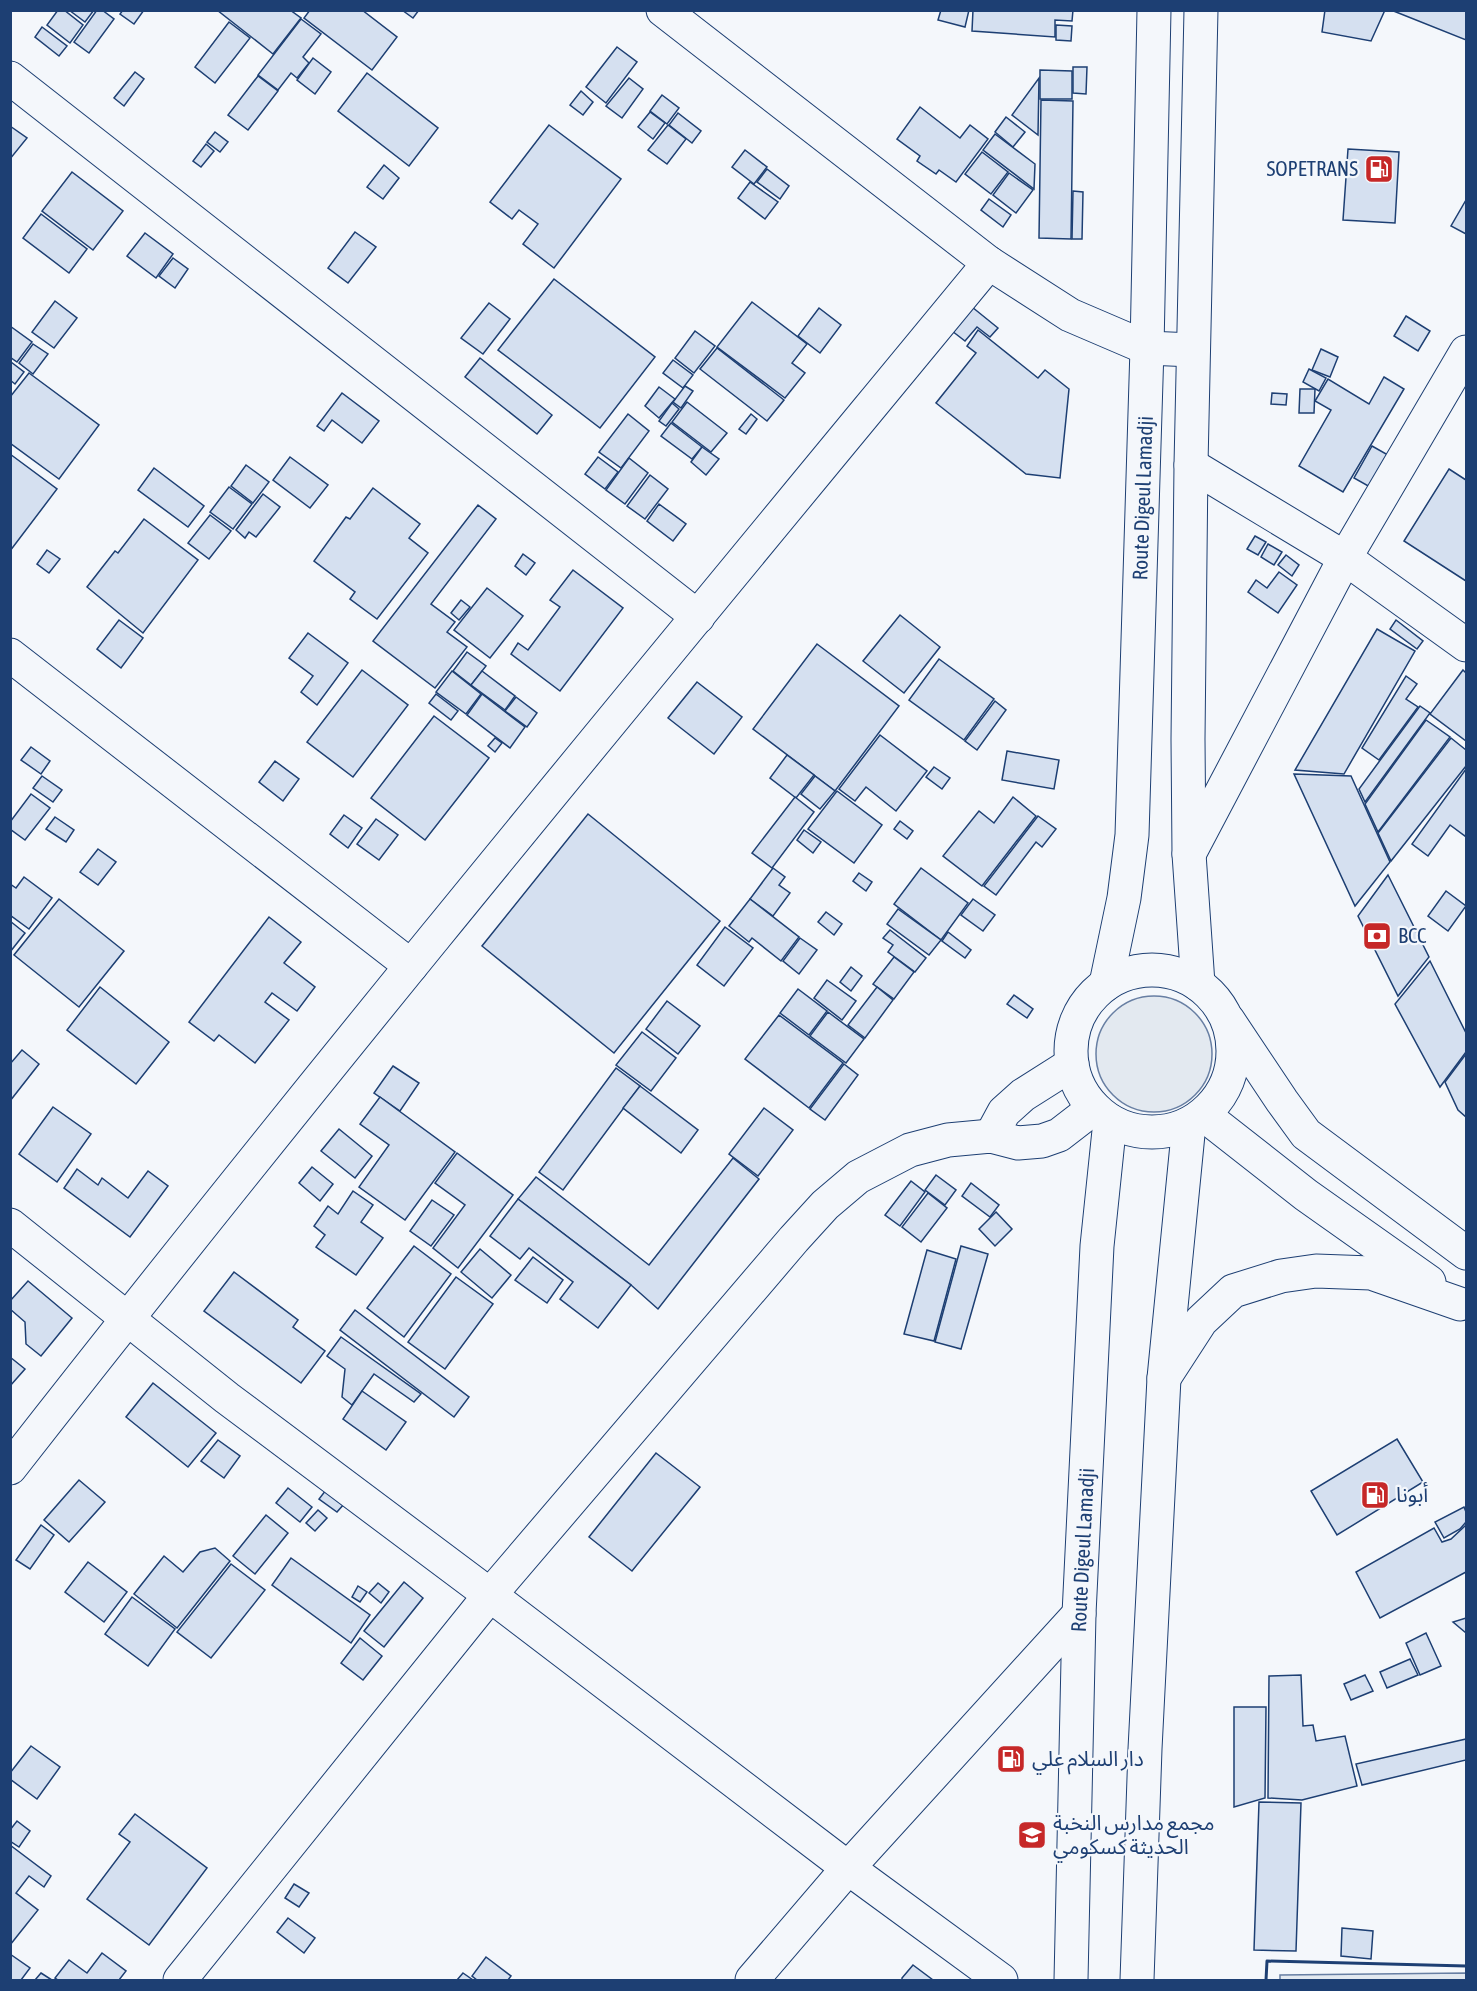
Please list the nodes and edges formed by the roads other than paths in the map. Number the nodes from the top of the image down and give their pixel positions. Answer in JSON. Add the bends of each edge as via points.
{"nodes":[{"id":1,"x":663,"y":10,"type":"edge"},
{"id":2,"x":1154,"y":10,"type":"edge"},
{"id":3,"x":1201,"y":10,"type":"edge"},
{"id":4,"x":10,"y":78,"type":"edge"},
{"id":5,"x":989,"y":263,"type":"junction"},
{"id":6,"x":1147,"y":348,"type":"junction"},
{"id":7,"x":1193,"y":350,"type":"junction"},
{"id":8,"x":1467,"y":352,"type":"edge"},
{"id":9,"x":1191,"y":465,"type":"junction"},
{"id":10,"x":1345,"y":558,"type":"junction"},
{"id":11,"x":698,"y":617,"type":"junction"},
{"id":12,"x":1467,"y":645,"type":"edge"},
{"id":13,"x":10,"y":656,"type":"edge"},
{"id":14,"x":1189,"y":854,"type":"junction"},
{"id":15,"x":411,"y":966,"type":"junction"},
{"id":16,"x":1106,"y":984,"type":"junction"},
{"id":17,"x":1198,"y":984,"type":"junction"},
{"id":18,"x":1228,"y":1020,"type":"junction"},
{"id":19,"x":1072,"y":1064,"type":"junction"},
{"id":20,"x":1102,"y":1114,"type":"junction"},
{"id":21,"x":1197,"y":1120,"type":"junction"},
{"id":22,"x":991,"y":1136,"type":"junction"},
{"id":23,"x":10,"y":1225,"type":"edge"},
{"id":24,"x":1467,"y":1253,"type":"edge"},
{"id":25,"x":1463,"y":1306,"type":"edge"},
{"id":26,"x":128,"y":1318,"type":"junction"},
{"id":27,"x":1164,"y":1378,"type":"junction"},
{"id":28,"x":10,"y":1468,"type":"edge"},
{"id":29,"x":490,"y":1595,"type":"junction"},
{"id":30,"x":1079,"y":1614,"type":"junction"},
{"id":31,"x":848,"y":1868,"type":"junction"},
{"id":32,"x":180,"y":1980,"type":"edge"},
{"id":33,"x":752,"y":1980,"type":"edge"},
{"id":34,"x":1001,"y":1980,"type":"edge"},
{"id":35,"x":1071,"y":1980,"type":"edge"},
{"id":36,"x":1137,"y":1980,"type":"edge"}],
"edges":[{"from":1,"to":5,"type":"street"},
{"from":2,"to":6,"type":"street","name":"Route Digeul Lamadji"},
{"from":3,"to":7,"type":"street"},
{"from":4,"to":11,"type":"street"},
{"from":5,"to":6,"type":"street","via":[[1070,315]]},
{"from":5,"to":11,"type":"street"},
{"from":6,"to":7,"type":"street"},
{"from":6,"to":16,"type":"street","name":"Route Digeul Lamadji","via":[[1132,835]]},
{"from":7,"to":9,"type":"street"},
{"from":8,"to":10,"type":"street"},
{"from":9,"to":10,"type":"street"},
{"from":9,"to":14,"type":"street"},
{"from":10,"to":12,"type":"street"},
{"from":10,"to":14,"type":"street"},
{"from":11,"to":15,"type":"street"},
{"from":13,"to":15,"type":"street"},
{"from":14,"to":17,"type":"street"},
{"from":15,"to":26,"type":"street"},
{"from":16,"to":17,"type":"street","via":[[1128,973],[1152,970],[1176,973]]},
{"from":16,"to":19,"type":"street","via":[[1089,999],[1077,1019],[1071,1041]]},
{"from":17,"to":18,"type":"street","via":[[1218,1003]]},
{"from":18,"to":21,"type":"street","via":[[1230,1078],[1219,1098]]},
{"from":18,"to":24,"type":"street","via":[[1306,1134]]},
{"from":19,"to":20,"type":"street","via":[[1083,1095]]},
{"from":19,"to":22,"type":"street","via":[[1023,1095],[1004,1112]]},
{"from":20,"to":21,"type":"street","via":[[1129,1129],[1149,1133],[1170,1131]]},
{"from":20,"to":22,"type":"street","via":[[1042,1141],[1018,1143]]},
{"from":20,"to":30,"type":"street","name":"Route Digeul Lamadji"},
{"from":21,"to":25,"type":"street"},
{"from":21,"to":27,"type":"street"},
{"from":22,"to":29,"type":"street","via":[[948,1140],[910,1150],[858,1177],[825,1205]]},
{"from":23,"to":26,"type":"street"},
{"from":25,"to":27,"type":"street","via":[[1371,1273],[1316,1271],[1281,1276],[1233,1292],[1201,1321]]},
{"from":26,"to":28,"type":"street"},
{"from":26,"to":29,"type":"street","via":[[227,1398]]},
{"from":27,"to":36,"type":"street"},
{"from":29,"to":31,"type":"street"},
{"from":29,"to":32,"type":"street"},
{"from":30,"to":31,"type":"street"},
{"from":30,"to":35,"type":"street","name":"Route Digeul Lamadji"},
{"from":31,"to":33,"type":"street"},
{"from":31,"to":34,"type":"street"}]}
